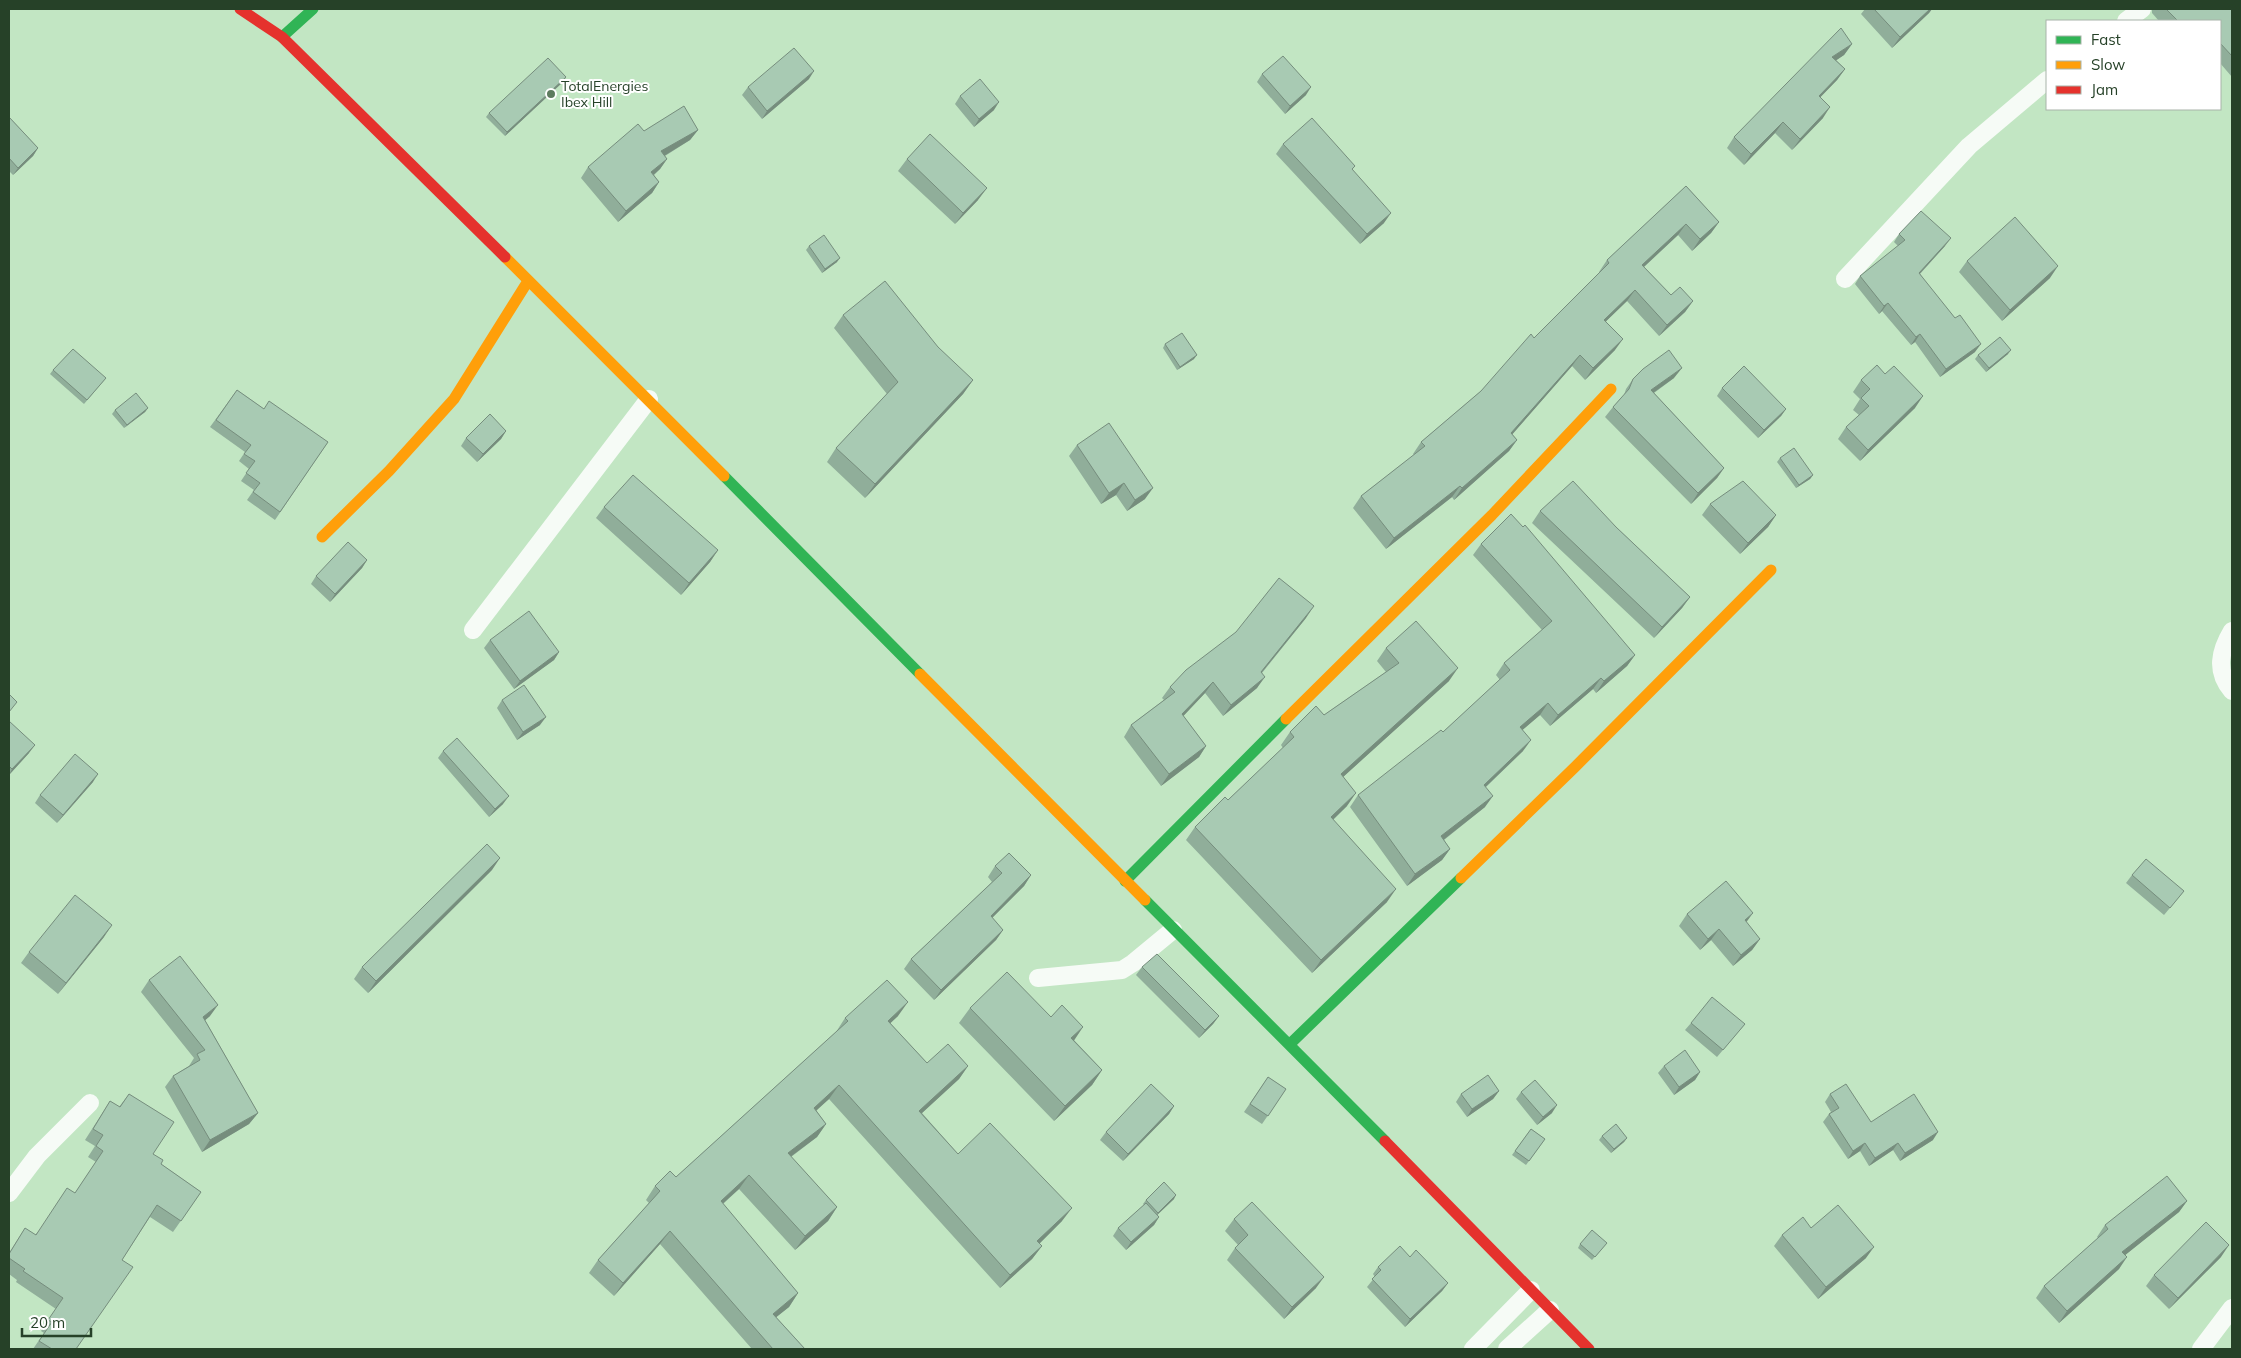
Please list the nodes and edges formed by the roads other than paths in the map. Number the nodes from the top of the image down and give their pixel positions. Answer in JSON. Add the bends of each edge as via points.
{"nodes":[{"id":1,"x":240,"y":9,"type":"edge"},
{"id":2,"x":313,"y":9,"type":"edge"},
{"id":3,"x":2142,"y":9,"type":"edge"},
{"id":4,"x":2127,"y":20,"type":"edge"},
{"id":5,"x":282,"y":37,"type":"junction"},
{"id":6,"x":2046,"y":81,"type":"edge"},
{"id":7,"x":1845,"y":279,"type":"dead end"},
{"id":8,"x":528,"y":281,"type":"junction"},
{"id":9,"x":1611,"y":389,"type":"dead end"},
{"id":10,"x":648,"y":399,"type":"junction"},
{"id":11,"x":322,"y":537,"type":"dead end"},
{"id":12,"x":1771,"y":570,"type":"dead end"},
{"id":13,"x":473,"y":630,"type":"dead end"},
{"id":14,"x":2232,"y":631,"type":"edge"},
{"id":15,"x":2232,"y":690,"type":"edge"},
{"id":16,"x":1125,"y":881,"type":"junction"},
{"id":17,"x":1173,"y":930,"type":"junction"},
{"id":18,"x":1038,"y":978,"type":"dead end"},
{"id":19,"x":1290,"y":1044,"type":"junction"},
{"id":20,"x":90,"y":1102,"type":"dead end"},
{"id":21,"x":9,"y":1193,"type":"edge"},
{"id":22,"x":1531,"y":1290,"type":"junction"},
{"id":23,"x":2232,"y":1308,"type":"edge"},
{"id":24,"x":1550,"y":1310,"type":"junction"},
{"id":25,"x":1473,"y":1349,"type":"edge"},
{"id":26,"x":1507,"y":1349,"type":"edge"},
{"id":27,"x":1589,"y":1349,"type":"edge"},
{"id":28,"x":2201,"y":1349,"type":"edge"}],
"edges":[{"from":1,"to":5,"type":"main road"},
{"from":2,"to":5,"type":"main road"},
{"from":3,"to":4,"type":"street"},
{"from":5,"to":8,"type":"main road"},
{"from":6,"to":7,"type":"street","via":[[1969,146]]},
{"from":8,"to":10,"type":"main road"},
{"from":8,"to":11,"type":"main road","via":[[454,399],[389,471]]},
{"from":9,"to":16,"type":"main road","via":[[1515,492],[1199,803]]},
{"from":10,"to":13,"type":"street"},
{"from":10,"to":16,"type":"main road"},
{"from":12,"to":19,"type":"main road","via":[[1575,767]]},
{"from":14,"to":15,"type":"street","via":[[2224,644],[2221,664],[2224,681]]},
{"from":16,"to":17,"type":"main road"},
{"from":17,"to":18,"type":"street","via":[[1122,970]]},
{"from":17,"to":19,"type":"main road"},
{"from":19,"to":22,"type":"main road"},
{"from":20,"to":21,"type":"street","via":[[37,1156]]},
{"from":22,"to":24,"type":"main road"},
{"from":22,"to":25,"type":"street"},
{"from":23,"to":28,"type":"street"},
{"from":24,"to":26,"type":"street"},
{"from":24,"to":27,"type":"main road"}]}
